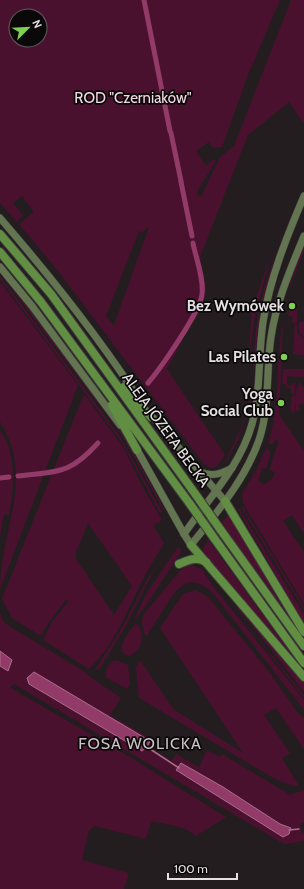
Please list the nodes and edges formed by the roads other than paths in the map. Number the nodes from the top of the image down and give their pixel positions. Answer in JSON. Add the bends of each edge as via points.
{"nodes":[{"id":1,"x":304,"y":196,"type":"edge"},
{"id":2,"x":0,"y":218,"type":"edge"},
{"id":3,"x":0,"y":234,"type":"edge"},
{"id":4,"x":304,"y":236,"type":"edge"},
{"id":5,"x":0,"y":252,"type":"edge"},
{"id":6,"x":0,"y":267,"type":"edge"},
{"id":7,"x":100,"y":361,"type":"junction"},
{"id":8,"x":96,"y":376,"type":"junction"},
{"id":9,"x":151,"y":417,"type":"junction"},
{"id":10,"x":137,"y":450,"type":"junction"},
{"id":11,"x":232,"y":468,"type":"junction"},
{"id":12,"x":200,"y":472,"type":"junction"},
{"id":13,"x":216,"y":491,"type":"junction"},
{"id":14,"x":225,"y":501,"type":"junction"},
{"id":15,"x":184,"y":534,"type":"junction"},
{"id":16,"x":191,"y":545,"type":"junction"},
{"id":17,"x":179,"y":564,"type":"dead end"},
{"id":18,"x":210,"y":566,"type":"junction"},
{"id":19,"x":304,"y":632,"type":"edge"},
{"id":20,"x":304,"y":646,"type":"edge"},
{"id":21,"x":304,"y":663,"type":"edge"},
{"id":22,"x":304,"y":677,"type":"edge"}],
"edges":[{"from":1,"to":11,"type":"main road","via":[[282,252],[268,300],[252,425]]},
{"from":2,"to":9,"type":"main road","name":"ALEJA JÓZEFA BECKA","via":[[61,291]]},
{"from":3,"to":7,"type":"main road","name":"ALEJA JÓZEFA BECKA","via":[[51,294]]},
{"from":4,"to":14,"type":"main road","via":[[275,315],[260,438],[251,460]]},
{"from":5,"to":8,"type":"main road","name":"ALEJA JÓZEFA BECKA","via":[[42,302]]},
{"from":6,"to":10,"type":"main road"},
{"from":7,"to":9,"type":"main road"},
{"from":7,"to":20,"type":"main road","name":"ALEJA JÓZEFA BECKA","bridge":true},
{"from":8,"to":10,"type":"main road"},
{"from":8,"to":21,"type":"main road","name":"ALEJA JÓZEFA BECKA","bridge":true},
{"from":9,"to":12,"type":"main road","name":"ALEJA JÓZEFA BECKA"},
{"from":10,"to":15,"type":"main road"},
{"from":11,"to":12,"type":"main road","via":[[213,475]]},
{"from":11,"to":13,"type":"main road"},
{"from":12,"to":13,"type":"main road","name":"ALEJA JÓZEFA BECKA"},
{"from":13,"to":14,"type":"main road","name":"ALEJA JÓZEFA BECKA"},
{"from":13,"to":15,"type":"main road"},
{"from":14,"to":16,"type":"main road"},
{"from":14,"to":19,"type":"main road"},
{"from":15,"to":16,"type":"main road"},
{"from":16,"to":18,"type":"main road"},
{"from":17,"to":18,"type":"main road","via":[[200,559]]},
{"from":18,"to":22,"type":"main road"}]}
